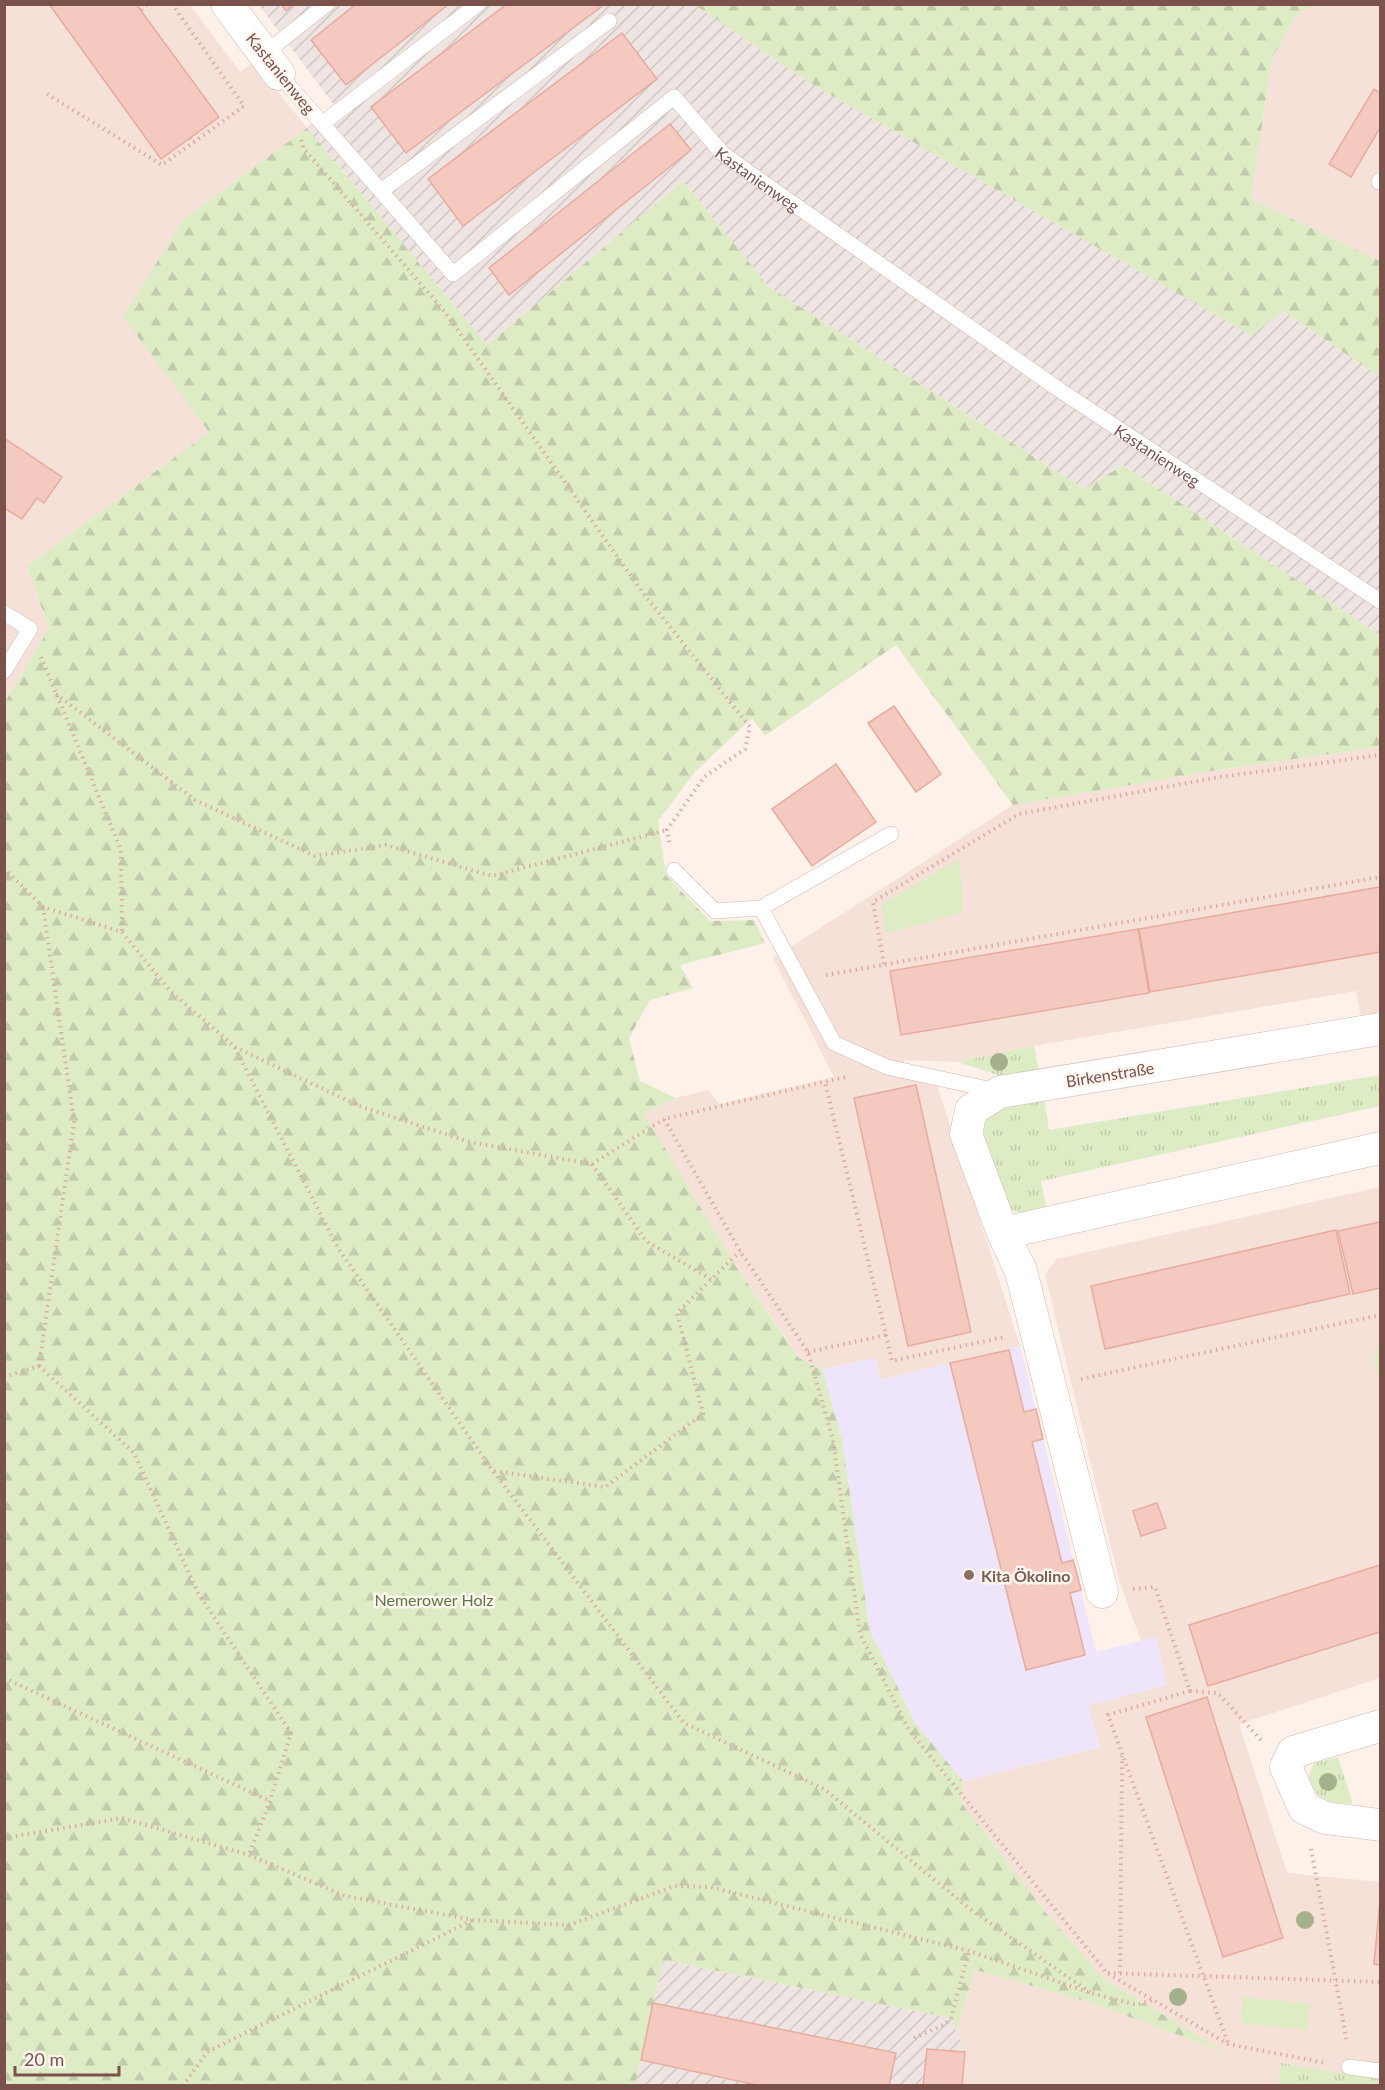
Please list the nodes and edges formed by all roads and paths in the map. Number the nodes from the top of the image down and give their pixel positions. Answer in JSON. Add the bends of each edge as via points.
{"nodes":[{"id":1,"x":147,"y":4,"type":"edge"},
{"id":2,"x":172,"y":4,"type":"edge"},
{"id":3,"x":227,"y":4,"type":"edge"},
{"id":4,"x":327,"y":4,"type":"edge"},
{"id":5,"x":478,"y":4,"type":"edge"},
{"id":6,"x":141,"y":10,"type":"dead end"},
{"id":7,"x":609,"y":21,"type":"dead end"},
{"id":8,"x":271,"y":64,"type":"junction"},
{"id":9,"x":47,"y":94,"type":"dead end"},
{"id":10,"x":323,"y":123,"type":"junction"},
{"id":11,"x":190,"y":138,"type":"dead end"},
{"id":12,"x":300,"y":138,"type":"dead end"},
{"id":13,"x":194,"y":143,"type":"junction"},
{"id":14,"x":381,"y":191,"type":"junction"},
{"id":15,"x":1380,"y":601,"type":"edge"},
{"id":16,"x":4,"y":614,"type":"edge"},
{"id":17,"x":30,"y":629,"type":"junction"},
{"id":18,"x":4,"y":671,"type":"edge"},
{"id":19,"x":57,"y":694,"type":"junction"},
{"id":20,"x":1380,"y":755,"type":"edge"},
{"id":21,"x":668,"y":830,"type":"junction"},
{"id":22,"x":891,"y":834,"type":"dead end"},
{"id":23,"x":4,"y":868,"type":"edge"},
{"id":24,"x":674,"y":870,"type":"joint"},
{"id":25,"x":1380,"y":877,"type":"edge"},
{"id":26,"x":43,"y":907,"type":"junction"},
{"id":27,"x":761,"y":908,"type":"junction"},
{"id":28,"x":122,"y":932,"type":"junction"},
{"id":29,"x":884,"y":964,"type":"junction"},
{"id":30,"x":802,"y":980,"type":"junction"},
{"id":31,"x":1380,"y":1029,"type":"edge"},
{"id":32,"x":234,"y":1046,"type":"junction"},
{"id":33,"x":887,"y":1067,"type":"junction"},
{"id":34,"x":825,"y":1082,"type":"junction"},
{"id":35,"x":1000,"y":1092,"type":"junction"},
{"id":36,"x":664,"y":1119,"type":"junction"},
{"id":37,"x":1380,"y":1148,"type":"edge"},
{"id":38,"x":592,"y":1164,"type":"junction"},
{"id":39,"x":1003,"y":1233,"type":"junction"},
{"id":40,"x":740,"y":1251,"type":"junction"},
{"id":41,"x":712,"y":1280,"type":"junction"},
{"id":42,"x":1380,"y":1315,"type":"edge"},
{"id":43,"x":1035,"y":1331,"type":"junction"},
{"id":44,"x":886,"y":1335,"type":"junction"},
{"id":45,"x":808,"y":1352,"type":"junction"},
{"id":46,"x":39,"y":1366,"type":"junction"},
{"id":47,"x":4,"y":1377,"type":"edge"},
{"id":48,"x":1048,"y":1387,"type":"junction"},
{"id":49,"x":493,"y":1471,"type":"junction"},
{"id":50,"x":1102,"y":1592,"type":"dead end"},
{"id":51,"x":1162,"y":1607,"type":"dead end"},
{"id":52,"x":4,"y":1678,"type":"edge"},
{"id":53,"x":1190,"y":1691,"type":"junction"},
{"id":54,"x":1380,"y":1726,"type":"edge"},
{"id":55,"x":1122,"y":1752,"type":"junction"},
{"id":56,"x":1286,"y":1767,"type":"junction"},
{"id":57,"x":270,"y":1801,"type":"junction"},
{"id":58,"x":1304,"y":1808,"type":"junction"},
{"id":59,"x":1380,"y":1825,"type":"edge"},
{"id":60,"x":4,"y":1839,"type":"edge"},
{"id":61,"x":249,"y":1855,"type":"junction"},
{"id":62,"x":473,"y":1920,"type":"junction"},
{"id":63,"x":969,"y":1951,"type":"junction"},
{"id":64,"x":1107,"y":1973,"type":"junction"},
{"id":65,"x":1120,"y":1973,"type":"junction"},
{"id":66,"x":1203,"y":1975,"type":"junction"},
{"id":67,"x":1334,"y":1978,"type":"junction"},
{"id":68,"x":1380,"y":1982,"type":"edge"},
{"id":69,"x":1091,"y":1993,"type":"junction"},
{"id":70,"x":1153,"y":2000,"type":"junction"},
{"id":71,"x":914,"y":2038,"type":"dead end"},
{"id":72,"x":1228,"y":2044,"type":"junction"},
{"id":73,"x":1350,"y":2067,"type":"junction"},
{"id":74,"x":1380,"y":2071,"type":"edge"},
{"id":75,"x":183,"y":2085,"type":"edge"}],
"edges":[{"from":1,"to":6,"type":"path"},
{"from":2,"to":13,"type":"path","via":[[244,106]]},
{"from":3,"to":8,"type":"street","name":"Kastanienweg"},
{"from":4,"to":8,"type":"lane"},
{"from":5,"to":10,"type":"lane"},
{"from":7,"to":14,"type":"lane"},
{"from":8,"to":10,"type":"lane","name":"Kastanienweg"},
{"from":9,"to":13,"type":"path","via":[[162,165]]},
{"from":10,"to":14,"type":"lane","name":"Kastanienweg"},
{"from":11,"to":13,"type":"path"},
{"from":12,"to":21,"type":"path","via":[[304,149],[445,312],[643,593],[750,728],[745,749],[704,777]]},
{"from":14,"to":15,"type":"lane","name":"Kastanienweg","via":[[453,274],[674,97],[722,153],[768,186],[1061,391]]},
{"from":16,"to":17,"type":"lane"},
{"from":17,"to":18,"type":"lane"},
{"from":17,"to":19,"type":"path"},
{"from":19,"to":21,"type":"path","via":[[195,800],[315,856],[386,845],[492,876]]},
{"from":19,"to":28,"type":"path","via":[[121,850]]},
{"from":20,"to":29,"type":"path","via":[[1220,777],[1019,814],[873,902]]},
{"from":21,"to":24,"type":"path"},
{"from":22,"to":27,"type":"lane"},
{"from":23,"to":26,"type":"path"},
{"from":24,"to":27,"type":"lane","via":[[715,911]]},
{"from":25,"to":29,"type":"path"},
{"from":26,"to":28,"type":"path"},
{"from":26,"to":46,"type":"path","via":[[74,1122]]},
{"from":27,"to":30,"type":"lane"},
{"from":28,"to":32,"type":"path","via":[[170,991]]},
{"from":29,"to":30,"type":"path"},
{"from":30,"to":33,"type":"lane","via":[[834,1043]]},
{"from":31,"to":35,"type":"street","name":"Birkenstraße"},
{"from":32,"to":38,"type":"path","via":[[358,1106],[470,1142]]},
{"from":32,"to":49,"type":"path","via":[[338,1248]]},
{"from":33,"to":34,"type":"path"},
{"from":33,"to":35,"type":"lane"},
{"from":34,"to":36,"type":"path"},
{"from":34,"to":44,"type":"path"},
{"from":35,"to":39,"type":"street","name":"Birkenstraße","via":[[971,1110],[966,1134]]},
{"from":36,"to":38,"type":"path"},
{"from":36,"to":40,"type":"path"},
{"from":37,"to":39,"type":"street"},
{"from":38,"to":41,"type":"path","via":[[646,1241]]},
{"from":39,"to":43,"type":"street","name":"Birkenstraße","via":[[1021,1271]]},
{"from":40,"to":41,"type":"path"},
{"from":40,"to":45,"type":"path"},
{"from":41,"to":49,"type":"path","via":[[678,1313],[703,1414],[605,1487]]},
{"from":42,"to":48,"type":"path"},
{"from":43,"to":44,"type":"path","via":[[892,1360]]},
{"from":43,"to":48,"type":"street","name":"Birkenstraße"},
{"from":44,"to":45,"type":"path"},
{"from":45,"to":64,"type":"path","via":[[833,1440],[860,1634],[909,1730]]},
{"from":46,"to":47,"type":"path"},
{"from":46,"to":57,"type":"path","via":[[134,1453],[198,1593],[291,1733]]},
{"from":48,"to":50,"type":"street","name":"Birkenstraße"},
{"from":49,"to":69,"type":"path","via":[[684,1724],[824,1789],[970,1909]]},
{"from":51,"to":53,"type":"path"},
{"from":52,"to":57,"type":"path"},
{"from":53,"to":55,"type":"path","via":[[1108,1715]]},
{"from":53,"to":56,"type":"path","via":[[1218,1693]]},
{"from":54,"to":56,"type":"street","via":[[1293,1752]]},
{"from":55,"to":65,"type":"path"},
{"from":55,"to":66,"type":"path"},
{"from":56,"to":58,"type":"street"},
{"from":57,"to":61,"type":"path"},
{"from":58,"to":59,"type":"street","via":[[1325,1818]]},
{"from":58,"to":67,"type":"path"},
{"from":60,"to":61,"type":"path","via":[[122,1818]]},
{"from":61,"to":62,"type":"path","via":[[345,1896]]},
{"from":62,"to":63,"type":"path","via":[[568,1925],[675,1886],[710,1887]]},
{"from":62,"to":75,"type":"path","via":[[207,2052]]},
{"from":63,"to":69,"type":"path"},
{"from":63,"to":71,"type":"path","via":[[951,2018]]},
{"from":64,"to":65,"type":"path"},
{"from":64,"to":70,"type":"path"},
{"from":65,"to":66,"type":"path"},
{"from":66,"to":67,"type":"path"},
{"from":66,"to":72,"type":"path"},
{"from":67,"to":68,"type":"path"},
{"from":67,"to":73,"type":"path"},
{"from":69,"to":70,"type":"path","via":[[1137,2005]]},
{"from":70,"to":72,"type":"path"},
{"from":72,"to":73,"type":"path"},
{"from":73,"to":74,"type":"lane"}]}
